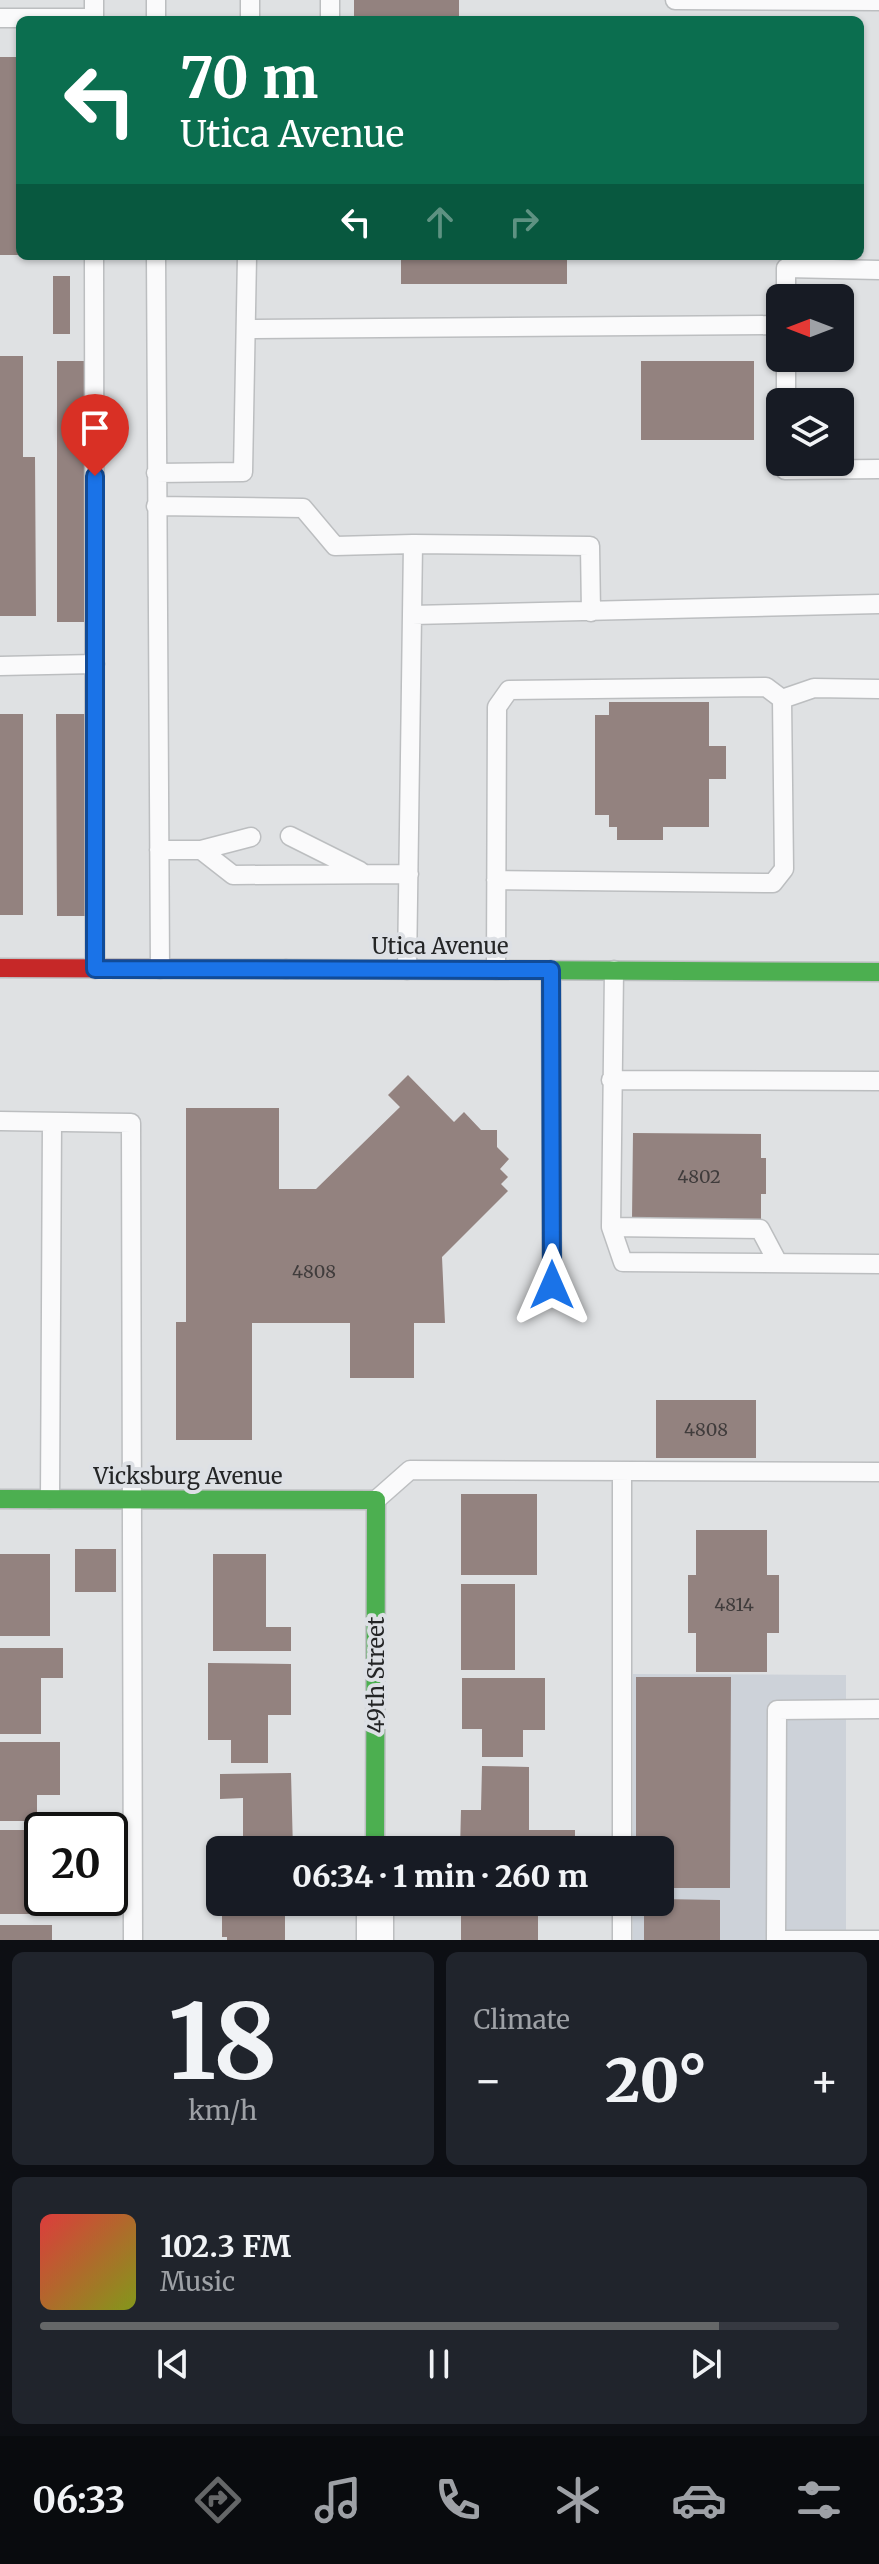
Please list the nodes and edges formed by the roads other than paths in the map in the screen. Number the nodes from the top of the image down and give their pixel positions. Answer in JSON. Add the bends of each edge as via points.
{"nodes":[{"id":1,"x":675,"y":0,"type":"edge"},
{"id":2,"x":801,"y":0,"type":"edge"},
{"id":3,"x":879,"y":1,"type":"edge"},
{"id":4,"x":94,"y":13,"type":"edge"},
{"id":5,"x":38,"y":16,"type":"edge"},
{"id":6,"x":94,"y":260,"type":"edge"},
{"id":7,"x":156,"y":260,"type":"edge"},
{"id":8,"x":247,"y":260,"type":"edge"},
{"id":9,"x":786,"y":262,"type":"edge"},
{"id":10,"x":879,"y":270,"type":"edge"},
{"id":11,"x":786,"y":284,"type":"edge"},
{"id":12,"x":766,"y":325,"type":"edge"},
{"id":13,"x":246,"y":329,"type":"junction"},
{"id":14,"x":854,"y":469,"type":"edge"},
{"id":15,"x":879,"y":469,"type":"edge"},
{"id":16,"x":156,"y":473,"type":"junction"},
{"id":17,"x":156,"y":506,"type":"junction"},
{"id":18,"x":413,"y":544,"type":"junction"},
{"id":19,"x":879,"y":604,"type":"edge"},
{"id":20,"x":591,"y":612,"type":"junction"},
{"id":21,"x":412,"y":615,"type":"junction"},
{"id":22,"x":95,"y":664,"type":"junction"},
{"id":23,"x":0,"y":666,"type":"edge"},
{"id":24,"x":879,"y":689,"type":"edge"},
{"id":25,"x":782,"y":699,"type":"junction"},
{"id":26,"x":290,"y":836,"type":"dead end"},
{"id":27,"x":251,"y":837,"type":"dead end"},
{"id":28,"x":159,"y":850,"type":"junction"},
{"id":29,"x":201,"y":850,"type":"junction"},
{"id":30,"x":365,"y":874,"type":"junction"},
{"id":31,"x":409,"y":874,"type":"junction"},
{"id":32,"x":496,"y":880,"type":"junction"},
{"id":33,"x":0,"y":968,"type":"edge"},
{"id":34,"x":95,"y":969,"type":"junction"},
{"id":35,"x":160,"y":969,"type":"junction"},
{"id":36,"x":407,"y":970,"type":"junction"},
{"id":37,"x":496,"y":970,"type":"junction"},
{"id":38,"x":551,"y":970,"type":"junction"},
{"id":39,"x":614,"y":970,"type":"junction"},
{"id":40,"x":879,"y":972,"type":"edge"},
{"id":41,"x":611,"y":1080,"type":"junction"},
{"id":42,"x":879,"y":1081,"type":"edge"},
{"id":43,"x":0,"y":1121,"type":"edge"},
{"id":44,"x":52,"y":1122,"type":"junction"},
{"id":45,"x":611,"y":1227,"type":"junction"},
{"id":46,"x":778,"y":1263,"type":"junction"},
{"id":47,"x":879,"y":1264,"type":"edge"},
{"id":48,"x":552,"y":1285,"type":"dead end"},
{"id":49,"x":879,"y":1472,"type":"edge"},
{"id":50,"x":622,"y":1473,"type":"junction"},
{"id":51,"x":0,"y":1499,"type":"edge"},
{"id":52,"x":50,"y":1499,"type":"junction"},
{"id":53,"x":132,"y":1500,"type":"junction"},
{"id":54,"x":376,"y":1500,"type":"junction"},
{"id":55,"x":879,"y":1709,"type":"edge"},
{"id":56,"x":375,"y":1836,"type":"edge"},
{"id":57,"x":622,"y":1836,"type":"edge"},
{"id":58,"x":375,"y":1916,"type":"edge"},
{"id":59,"x":622,"y":1916,"type":"edge"},
{"id":60,"x":776,"y":1939,"type":"edge"},
{"id":61,"x":133,"y":1940,"type":"edge"},
{"id":62,"x":375,"y":1940,"type":"edge"},
{"id":63,"x":622,"y":1940,"type":"edge"},
{"id":64,"x":878,"y":1940,"type":"edge"}],
"edges":[{"from":1,"to":2,"type":"lane"},
{"from":2,"to":3,"type":"lane"},
{"from":4,"to":5,"type":"lane"},
{"from":6,"to":22,"type":"lane"},
{"from":7,"to":16,"type":"lane"},
{"from":8,"to":13,"type":"lane"},
{"from":9,"to":10,"type":"lane"},
{"from":9,"to":11,"type":"lane"},
{"from":12,"to":13,"type":"lane"},
{"from":13,"to":16,"type":"lane","via":[[243,472]]},
{"from":14,"to":15,"type":"lane"},
{"from":16,"to":17,"type":"lane"},
{"from":17,"to":18,"type":"lane","via":[[303,508],[335,546]]},
{"from":17,"to":28,"type":"lane"},
{"from":18,"to":20,"type":"lane","via":[[590,546]]},
{"from":18,"to":21,"type":"lane"},
{"from":19,"to":20,"type":"lane"},
{"from":20,"to":21,"type":"lane"},
{"from":21,"to":31,"type":"lane"},
{"from":22,"to":23,"type":"lane"},
{"from":22,"to":34,"type":"lane"},
{"from":24,"to":25,"type":"lane","via":[[814,688]]},
{"from":25,"to":32,"type":"lane","via":[[784,869],[773,883]]},
{"from":25,"to":32,"type":"lane","via":[[766,687],[509,690],[497,707]]},
{"from":26,"to":30,"type":"lane"},
{"from":27,"to":29,"type":"lane"},
{"from":28,"to":29,"type":"lane"},
{"from":28,"to":35,"type":"lane"},
{"from":29,"to":30,"type":"lane","via":[[233,875]]},
{"from":30,"to":31,"type":"lane"},
{"from":31,"to":36,"type":"lane"},
{"from":32,"to":37,"type":"lane"},
{"from":33,"to":34,"type":"street","name":"Utica Avenue"},
{"from":34,"to":35,"type":"street","name":"Utica Avenue"},
{"from":35,"to":36,"type":"street","name":"Utica Avenue"},
{"from":36,"to":37,"type":"street","name":"Utica Avenue"},
{"from":37,"to":38,"type":"street","name":"Utica Avenue"},
{"from":38,"to":39,"type":"street","name":"Utica Avenue"},
{"from":38,"to":48,"type":"lane"},
{"from":39,"to":40,"type":"street","name":"Utica Avenue"},
{"from":39,"to":41,"type":"lane"},
{"from":41,"to":42,"type":"lane"},
{"from":41,"to":45,"type":"lane"},
{"from":43,"to":44,"type":"lane"},
{"from":44,"to":52,"type":"lane"},
{"from":44,"to":53,"type":"lane","via":[[131,1123]]},
{"from":45,"to":46,"type":"lane","via":[[760,1229]]},
{"from":45,"to":46,"type":"lane","via":[[623,1262]]},
{"from":46,"to":47,"type":"lane"},
{"from":49,"to":50,"type":"lane"},
{"from":50,"to":54,"type":"lane","via":[[410,1470]]},
{"from":50,"to":57,"type":"lane"},
{"from":51,"to":52,"type":"street","name":"Vicksburg Avenue"},
{"from":52,"to":53,"type":"street","name":"Vicksburg Avenue"},
{"from":53,"to":54,"type":"street","name":"Vicksburg Avenue"},
{"from":53,"to":61,"type":"lane"},
{"from":54,"to":56,"type":"street","name":"49th Street"},
{"from":55,"to":60,"type":"lane","via":[[777,1710]]},
{"from":58,"to":62,"type":"street"},
{"from":59,"to":63,"type":"lane"},
{"from":60,"to":64,"type":"lane"}]}
